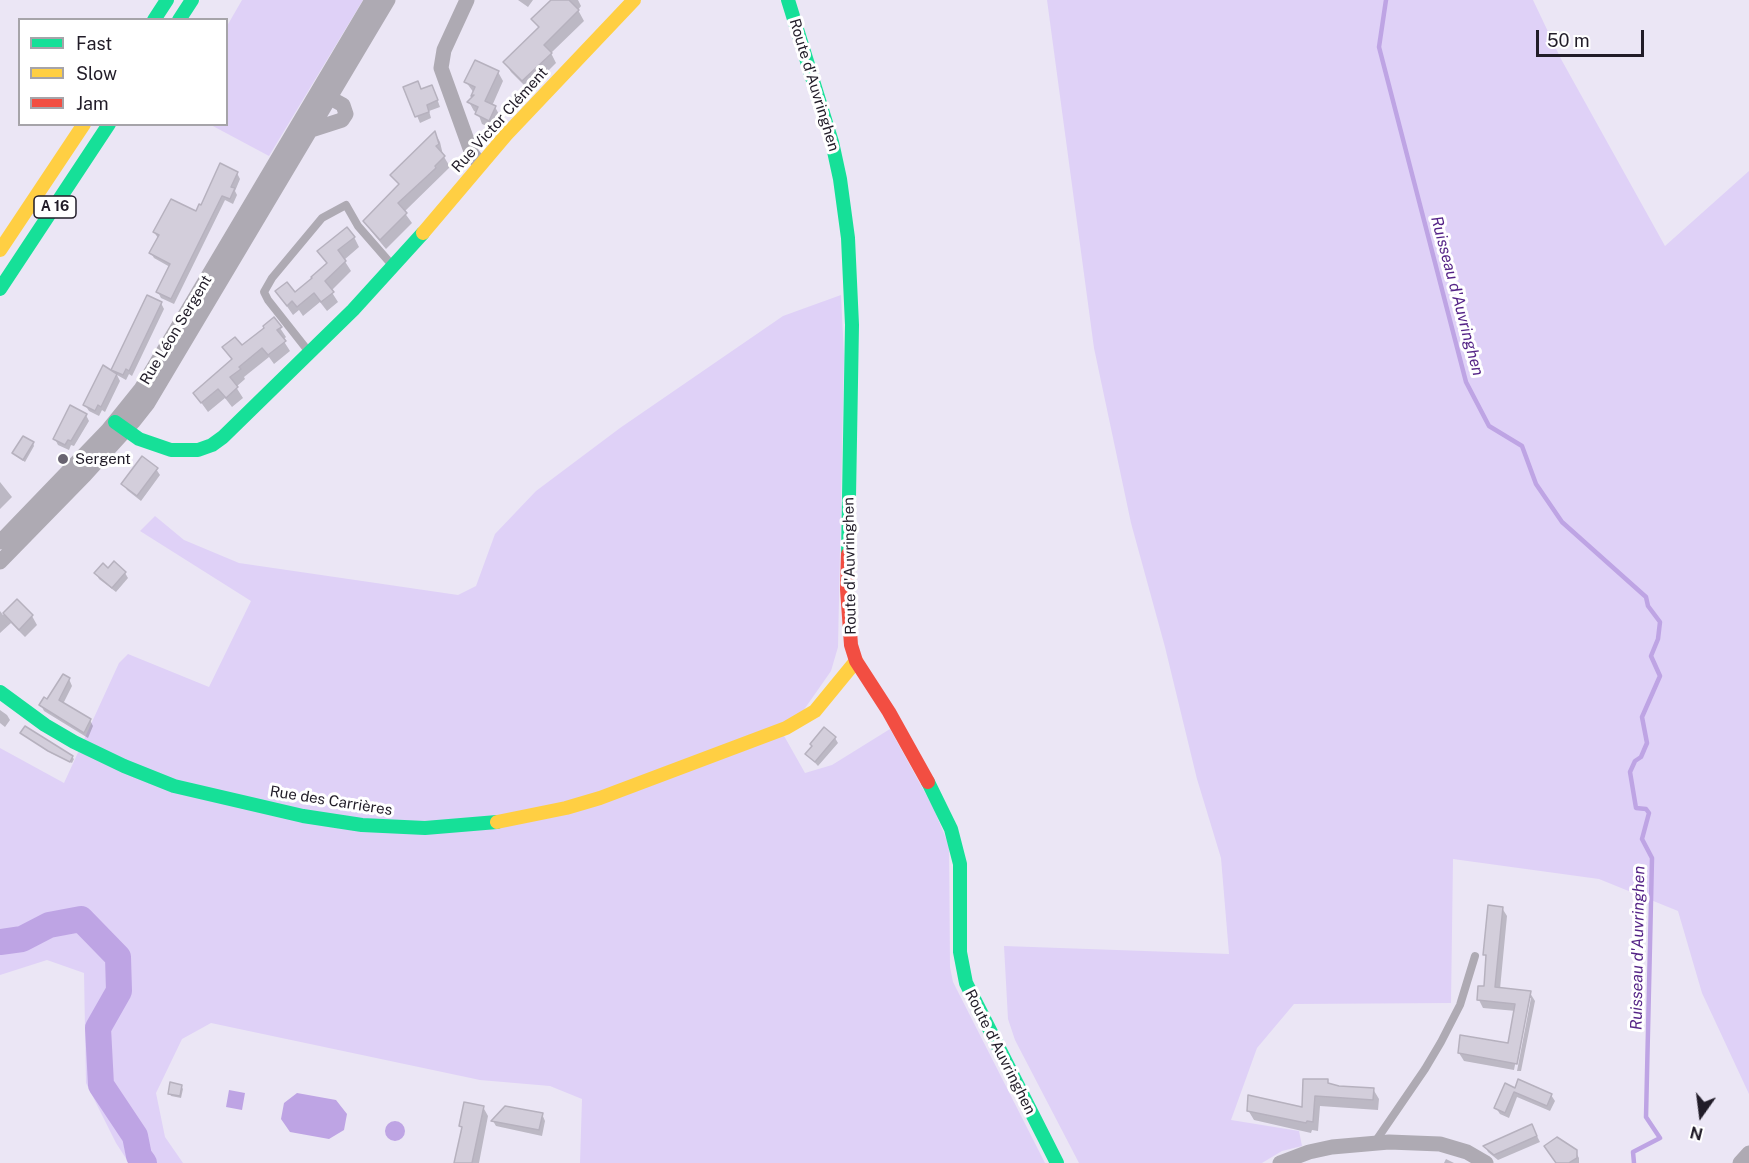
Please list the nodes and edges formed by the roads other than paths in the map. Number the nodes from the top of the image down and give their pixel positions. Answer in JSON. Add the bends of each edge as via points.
{"nodes":[{"id":1,"x":167,"y":0,"type":"edge"},
{"id":2,"x":192,"y":0,"type":"edge"},
{"id":3,"x":372,"y":0,"type":"edge"},
{"id":4,"x":388,"y":0,"type":"edge"},
{"id":5,"x":467,"y":0,"type":"edge"},
{"id":6,"x":634,"y":0,"type":"edge"},
{"id":7,"x":788,"y":0,"type":"edge"},
{"id":8,"x":155,"y":18,"type":"edge"},
{"id":9,"x":180,"y":18,"type":"edge"},
{"id":10,"x":324,"y":94,"type":"junction"},
{"id":11,"x":83,"y":126,"type":"edge"},
{"id":12,"x":108,"y":126,"type":"edge"},
{"id":13,"x":311,"y":130,"type":"junction"},
{"id":14,"x":480,"y":164,"type":"junction"},
{"id":15,"x":0,"y":250,"type":"edge"},
{"id":16,"x":393,"y":266,"type":"junction"},
{"id":17,"x":0,"y":289,"type":"edge"},
{"id":18,"x":310,"y":353,"type":"junction"},
{"id":19,"x":121,"y":426,"type":"junction"},
{"id":20,"x":0,"y":542,"type":"edge"},
{"id":21,"x":0,"y":562,"type":"edge"},
{"id":22,"x":856,"y":661,"type":"junction"},
{"id":23,"x":0,"y":692,"type":"edge"},
{"id":24,"x":1475,"y":956,"type":"dead end"},
{"id":25,"x":1375,"y":1142,"type":"junction"},
{"id":26,"x":1749,"y":1153,"type":"edge"},
{"id":27,"x":1056,"y":1163,"type":"edge"},
{"id":28,"x":1280,"y":1163,"type":"edge"},
{"id":29,"x":1486,"y":1163,"type":"edge"},
{"id":30,"x":1740,"y":1163,"type":"edge"}],
"edges":[{"from":1,"to":8,"type":"main road"},
{"from":2,"to":9,"type":"main road"},
{"from":3,"to":10,"type":"street","name":"Rue Léon Sergent"},
{"from":4,"to":10,"type":"street","name":"Rue Léon Sergent"},
{"from":5,"to":14,"type":"street","via":[[444,50],[441,68],[472,154]]},
{"from":6,"to":14,"type":"main road","name":"Rue Victor Clément"},
{"from":7,"to":22,"type":"main road","name":"Route d'Auvringhen","via":[[832,142],[848,238],[852,340],[848,616]]},
{"from":10,"to":13,"type":"street","name":"Rue Léon Sergent"},
{"from":10,"to":13,"type":"street","via":[[345,107],[345,116]]},
{"from":10,"to":19,"type":"street","name":"Rue Léon Sergent"},
{"from":11,"to":15,"type":"main road","number":"A 16"},
{"from":12,"to":17,"type":"main road","number":"A 16"},
{"from":13,"to":19,"type":"street","name":"Rue Léon Sergent","via":[[158,387]]},
{"from":14,"to":16,"type":"main road","name":"Rue Victor Clément"},
{"from":16,"to":18,"type":"main road","name":"Rue Victor Clément"},
{"from":16,"to":18,"type":"lane","via":[[362,232],[346,205],[322,218],[264,292]]},
{"from":18,"to":19,"type":"main road","name":"Rue Victor Clément","via":[[223,437],[204,448],[160,448]]},
{"from":19,"to":20,"type":"street","name":"Rue Léon Sergent"},
{"from":19,"to":21,"type":"street","name":"Rue Léon Sergent"},
{"from":22,"to":23,"type":"main road","name":"Rue des Carrières","via":[[815,711],[786,728],[566,808],[493,823],[425,828],[303,816],[174,786],[63,736]]},
{"from":22,"to":27,"type":"main road","name":"Route d'Auvringhen","via":[[920,766],[951,829],[960,864],[960,952],[966,983]]},
{"from":24,"to":25,"type":"lane","via":[[1460,1005],[1441,1042]]},
{"from":25,"to":28,"type":"street","via":[[1332,1147]]},
{"from":25,"to":29,"type":"street","via":[[1440,1144]]},
{"from":26,"to":30,"type":"street"}]}
